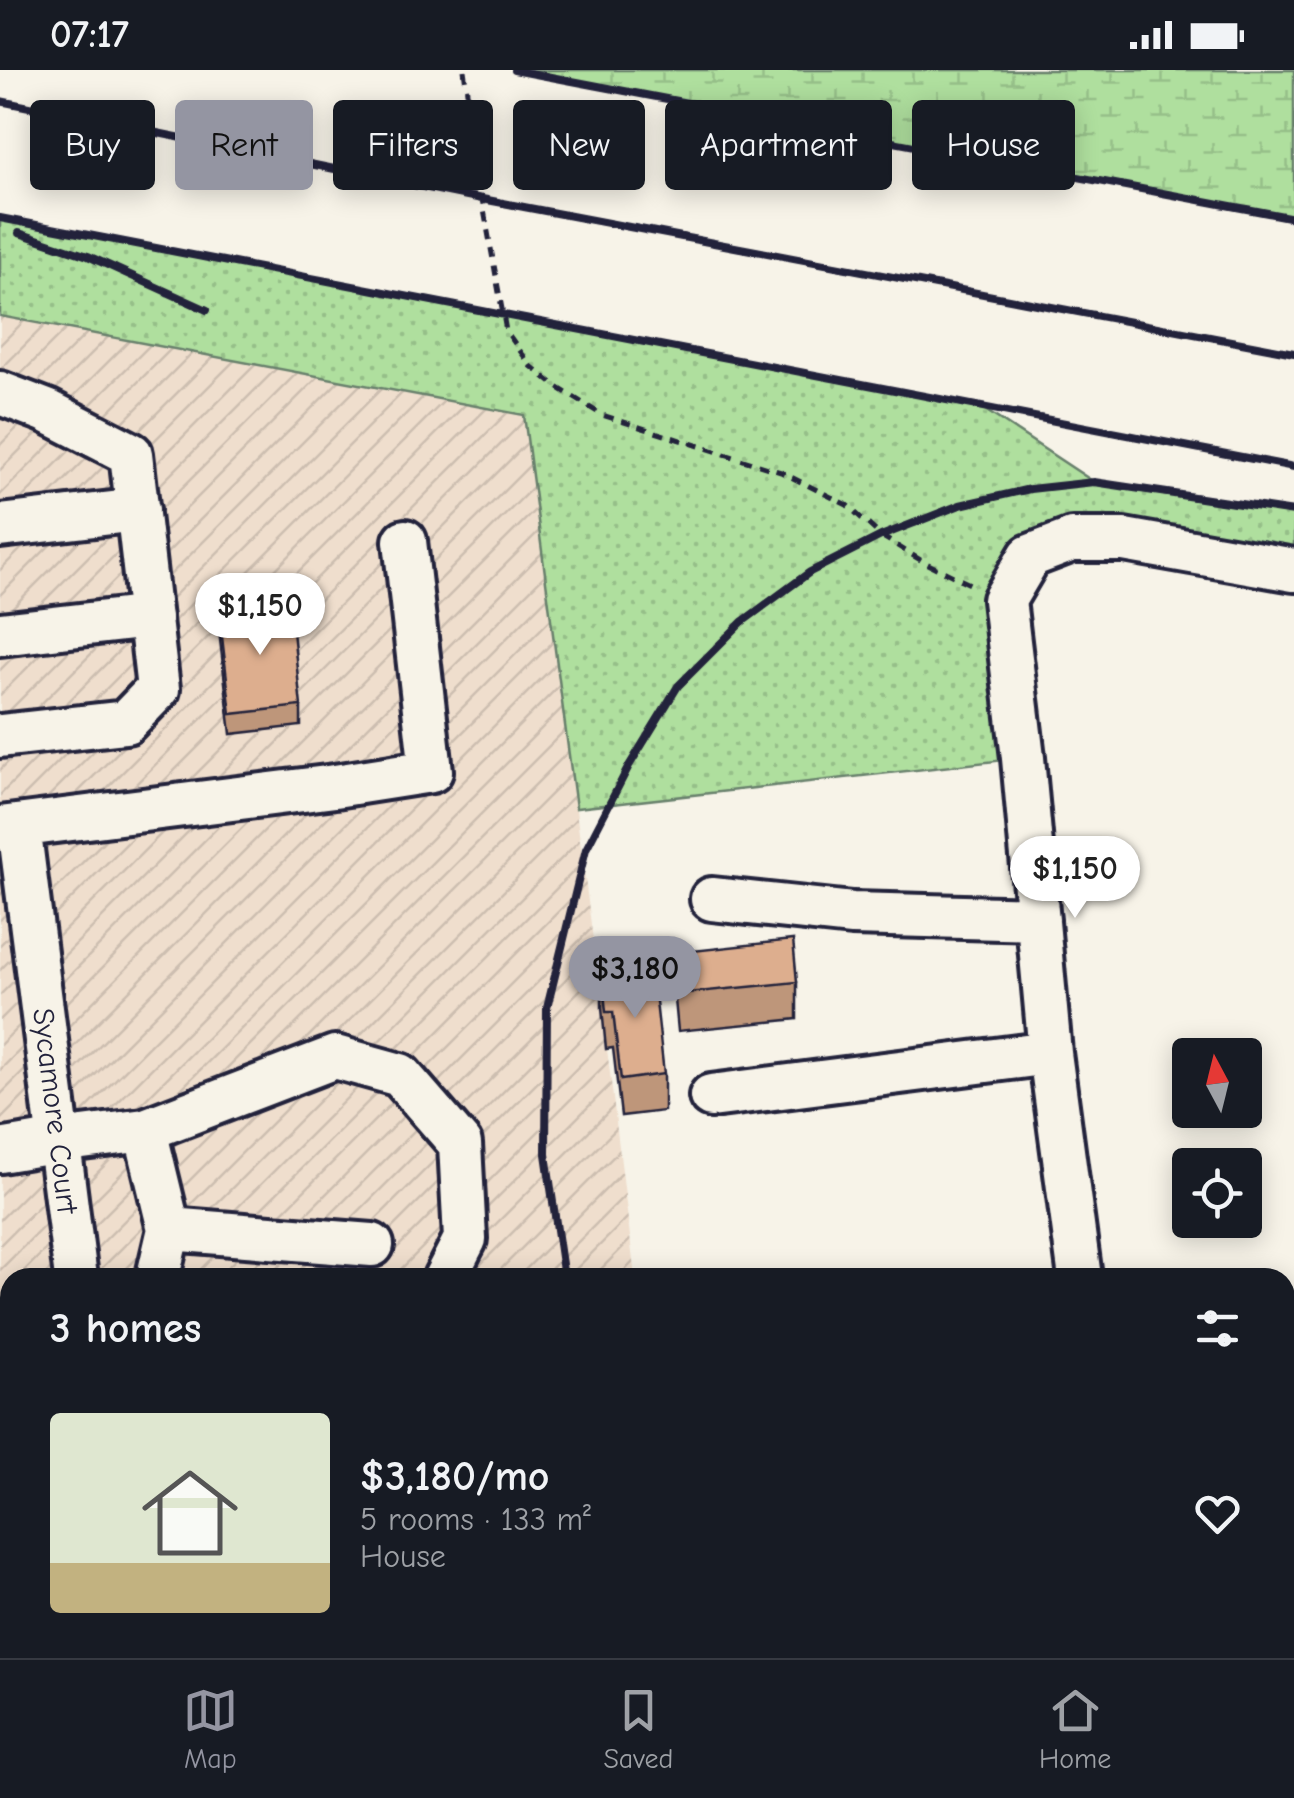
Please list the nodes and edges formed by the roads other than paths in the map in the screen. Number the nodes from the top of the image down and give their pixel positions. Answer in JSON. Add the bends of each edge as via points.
{"nodes":[{"id":1,"x":0,"y":393,"type":"edge"},
{"id":2,"x":47,"y":411,"type":"junction"},
{"id":3,"x":0,"y":417,"type":"edge"},
{"id":4,"x":138,"y":510,"type":"junction"},
{"id":5,"x":0,"y":526,"type":"edge"},
{"id":6,"x":405,"y":541,"type":"dead end"},
{"id":7,"x":1294,"y":570,"type":"edge"},
{"id":8,"x":150,"y":617,"type":"junction"},
{"id":9,"x":0,"y":634,"type":"edge"},
{"id":10,"x":0,"y":736,"type":"edge"},
{"id":11,"x":10,"y":827,"type":"edge"},
{"id":12,"x":712,"y":900,"type":"dead end"},
{"id":13,"x":1038,"y":919,"type":"junction"},
{"id":14,"x":1050,"y":1053,"type":"junction"},
{"id":15,"x":711,"y":1096,"type":"dead end"},
{"id":16,"x":145,"y":1130,"type":"junction"},
{"id":17,"x":58,"y":1140,"type":"junction"},
{"id":18,"x":0,"y":1151,"type":"edge"},
{"id":19,"x":170,"y":1229,"type":"junction"},
{"id":20,"x":372,"y":1245,"type":"dead end"},
{"id":21,"x":75,"y":1268,"type":"edge"},
{"id":22,"x":160,"y":1268,"type":"edge"},
{"id":23,"x":451,"y":1268,"type":"edge"},
{"id":24,"x":1079,"y":1268,"type":"edge"}],
"edges":[{"from":1,"to":2,"type":"street"},
{"from":2,"to":3,"type":"street"},
{"from":2,"to":4,"type":"street","via":[[131,454]]},
{"from":4,"to":5,"type":"street"},
{"from":4,"to":8,"type":"street"},
{"from":6,"to":11,"type":"street","via":[[431,771]]},
{"from":7,"to":13,"type":"street","via":[[1124,540],[1072,540],[1030,556],[1004,600]]},
{"from":8,"to":9,"type":"street"},
{"from":8,"to":10,"type":"street","via":[[158,689],[126,722]]},
{"from":11,"to":17,"type":"street","name":"Sycamore Court"},
{"from":12,"to":13,"type":"street","via":[[852,914]]},
{"from":13,"to":14,"type":"street"},
{"from":14,"to":15,"type":"street"},
{"from":14,"to":24,"type":"street"},
{"from":16,"to":17,"type":"street"},
{"from":16,"to":19,"type":"street"},
{"from":16,"to":23,"type":"street","via":[[335,1056],[400,1076],[460,1144],[465,1238]]},
{"from":17,"to":18,"type":"street"},
{"from":17,"to":21,"type":"street","name":"Sycamore Court"},
{"from":19,"to":20,"type":"street"},
{"from":19,"to":22,"type":"street"}]}
